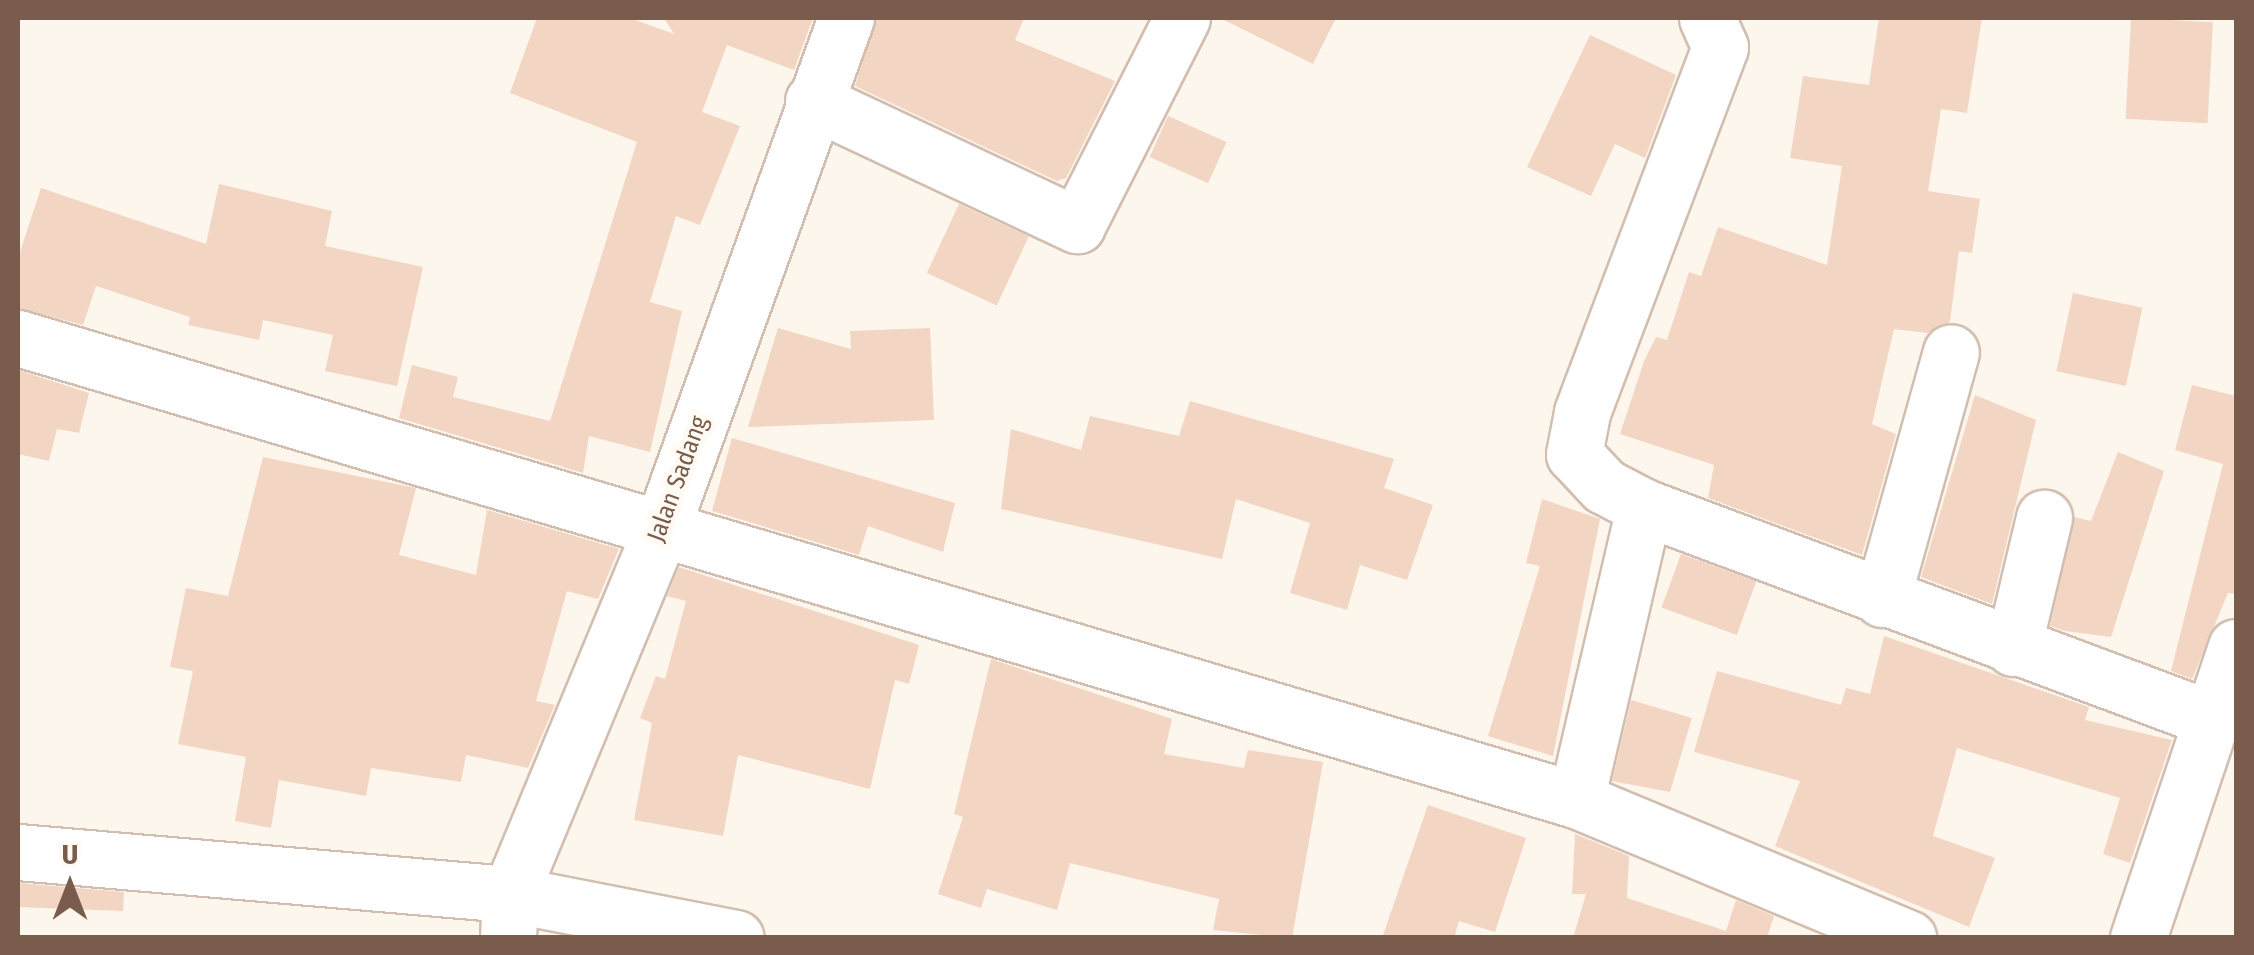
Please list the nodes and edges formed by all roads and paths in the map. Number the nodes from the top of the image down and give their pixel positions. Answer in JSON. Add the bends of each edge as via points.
{"nodes":[{"id":1,"x":846,"y":18,"type":"edge"},
{"id":2,"x":1182,"y":18,"type":"edge"},
{"id":3,"x":1707,"y":18,"type":"edge"},
{"id":4,"x":813,"y":101,"type":"junction"},
{"id":5,"x":18,"y":338,"type":"edge"},
{"id":6,"x":1950,"y":352,"type":"dead end"},
{"id":7,"x":1644,"y":507,"type":"junction"},
{"id":8,"x":2044,"y":518,"type":"dead end"},
{"id":9,"x":662,"y":527,"type":"junction"},
{"id":10,"x":1882,"y":599,"type":"junction"},
{"id":11,"x":2236,"y":647,"type":"edge"},
{"id":12,"x":2013,"y":648,"type":"junction"},
{"id":13,"x":2214,"y":720,"type":"junction"},
{"id":14,"x":1576,"y":800,"type":"junction"},
{"id":15,"x":18,"y":852,"type":"edge"},
{"id":16,"x":509,"y":916,"type":"edge"},
{"id":17,"x":736,"y":938,"type":"edge"},
{"id":18,"x":1908,"y":938,"type":"edge"},
{"id":19,"x":2138,"y":938,"type":"edge"}],
"edges":[{"from":1,"to":4,"type":"street","name":"Jalan Sadang"},
{"from":2,"to":4,"type":"street","via":[[1077,225]]},
{"from":3,"to":7,"type":"street","via":[[1720,47],[1582,413],[1574,454],[1604,486]]},
{"from":4,"to":9,"type":"street","name":"Jalan Sadang"},
{"from":5,"to":9,"type":"street"},
{"from":6,"to":10,"type":"street"},
{"from":7,"to":10,"type":"street"},
{"from":7,"to":14,"type":"street"},
{"from":8,"to":12,"type":"street"},
{"from":9,"to":14,"type":"street"},
{"from":9,"to":16,"type":"street","name":"Jalan Sadang"},
{"from":10,"to":12,"type":"street"},
{"from":11,"to":13,"type":"street"},
{"from":12,"to":13,"type":"street"},
{"from":13,"to":19,"type":"street"},
{"from":14,"to":18,"type":"street"},
{"from":15,"to":16,"type":"street"},
{"from":16,"to":17,"type":"street"}]}
